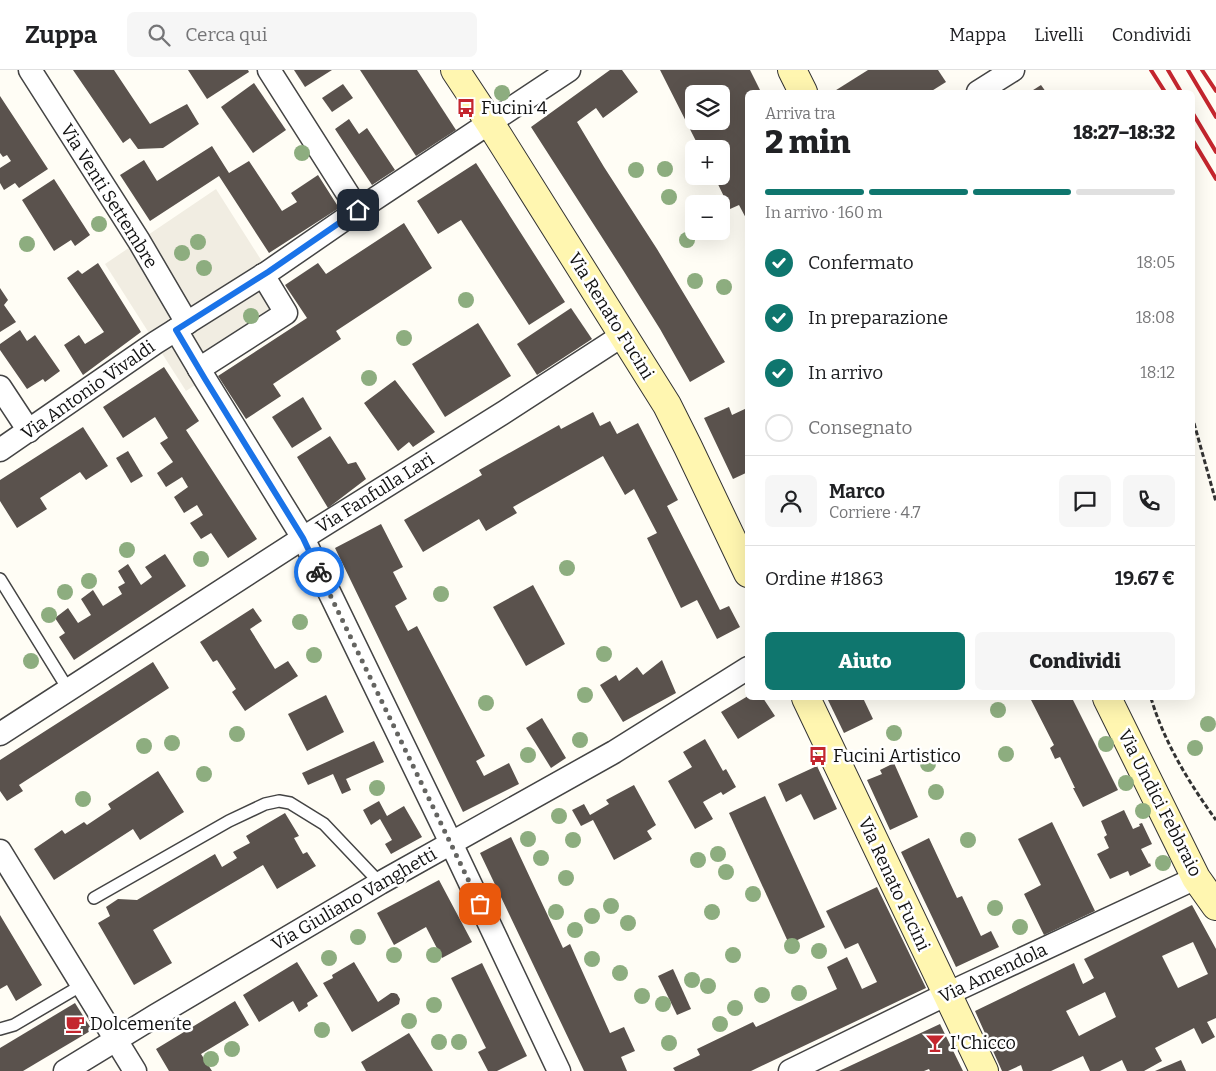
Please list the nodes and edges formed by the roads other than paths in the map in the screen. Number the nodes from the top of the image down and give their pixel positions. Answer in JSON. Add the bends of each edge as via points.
{"nodes":[{"id":1,"x":30,"y":70,"type":"edge"},
{"id":2,"x":269,"y":70,"type":"edge"},
{"id":3,"x":455,"y":70,"type":"edge"},
{"id":4,"x":569,"y":70,"type":"edge"},
{"id":5,"x":792,"y":70,"type":"edge"},
{"id":6,"x":1013,"y":70,"type":"edge"},
{"id":7,"x":802,"y":90,"type":"edge"},
{"id":8,"x":981,"y":90,"type":"edge"},
{"id":9,"x":490,"y":123,"type":"junction"},
{"id":10,"x":358,"y":210,"type":"junction"},
{"id":11,"x":263,"y":275,"type":"junction"},
{"id":12,"x":181,"y":326,"type":"junction"},
{"id":13,"x":623,"y":335,"type":"junction"},
{"id":14,"x":199,"y":369,"type":"junction"},
{"id":15,"x":0,"y":387,"type":"edge"},
{"id":16,"x":29,"y":431,"type":"junction"},
{"id":17,"x":0,"y":450,"type":"edge"},
{"id":18,"x":303,"y":538,"type":"junction"},
{"id":19,"x":745,"y":567,"type":"edge"},
{"id":20,"x":0,"y":579,"type":"edge"},
{"id":21,"x":745,"y":670,"type":"edge"},
{"id":22,"x":68,"y":689,"type":"junction"},
{"id":23,"x":807,"y":700,"type":"edge"},
{"id":24,"x":1108,"y":700,"type":"edge"},
{"id":25,"x":0,"y":734,"type":"edge"},
{"id":26,"x":451,"y":843,"type":"junction"},
{"id":27,"x":0,"y":851,"type":"edge"},
{"id":28,"x":1196,"y":878,"type":"junction"},
{"id":29,"x":380,"y":883,"type":"junction"},
{"id":30,"x":94,"y":898,"type":"dead end"},
{"id":31,"x":1216,"y":906,"type":"edge"},
{"id":32,"x":82,"y":985,"type":"junction"},
{"id":33,"x":947,"y":994,"type":"junction"},
{"id":34,"x":0,"y":1029,"type":"edge"},
{"id":35,"x":115,"y":1040,"type":"junction"},
{"id":36,"x":66,"y":1071,"type":"edge"},
{"id":37,"x":135,"y":1071,"type":"edge"},
{"id":38,"x":559,"y":1071,"type":"edge"},
{"id":39,"x":790,"y":1071,"type":"edge"},
{"id":40,"x":984,"y":1071,"type":"edge"}],
"edges":[{"from":1,"to":12,"type":"street","name":"Via Venti Settembre","via":[[138,241]]},
{"from":2,"to":10,"type":"street"},
{"from":3,"to":9,"type":"main road","name":"Via Renato Fucini"},
{"from":4,"to":9,"type":"street","name":"Via Antonio Vivaldi"},
{"from":5,"to":7,"type":"main road"},
{"from":6,"to":8,"type":"street"},
{"from":9,"to":10,"type":"street","name":"Via Antonio Vivaldi"},
{"from":9,"to":13,"type":"main road","name":"Via Renato Fucini"},
{"from":10,"to":11,"type":"street","name":"Via Antonio Vivaldi"},
{"from":11,"to":12,"type":"street","name":"Via Antonio Vivaldi"},
{"from":11,"to":14,"type":"street","via":[[286,313]]},
{"from":12,"to":14,"type":"street","name":"Via Venti Settembre"},
{"from":12,"to":16,"type":"street","name":"Via Antonio Vivaldi"},
{"from":13,"to":18,"type":"street","name":"Via Fanfulla Lari"},
{"from":13,"to":19,"type":"main road","name":"Via Renato Fucini","via":[[667,405]]},
{"from":14,"to":18,"type":"street","name":"Via Venti Settembre"},
{"from":15,"to":16,"type":"street"},
{"from":16,"to":17,"type":"street","name":"Via Antonio Vivaldi"},
{"from":18,"to":22,"type":"street","name":"Via Fanfulla Lari"},
{"from":18,"to":26,"type":"street","name":"Via Venti Settembre"},
{"from":20,"to":22,"type":"lane"},
{"from":21,"to":26,"type":"street","name":"Via Giuliano Vanghetti","via":[[614,752]]},
{"from":22,"to":25,"type":"street","name":"Via Fanfulla Lari"},
{"from":23,"to":33,"type":"main road","name":"Via Renato Fucini"},
{"from":24,"to":28,"type":"main road","name":"Via Undici Febbraio"},
{"from":26,"to":29,"type":"street","name":"Via Giuliano Vanghetti"},
{"from":26,"to":38,"type":"street","name":"Via Venti Settembre"},
{"from":27,"to":32,"type":"street"},
{"from":28,"to":31,"type":"main road","name":"Via Undici Febbraio"},
{"from":28,"to":33,"type":"street","name":"Via Amendola"},
{"from":29,"to":30,"type":"lane","via":[[324,824],[302,809],[279,801],[237,818]]},
{"from":29,"to":35,"type":"street","name":"Via Giuliano Vanghetti"},
{"from":32,"to":34,"type":"lane","via":[[14,1025]]},
{"from":32,"to":35,"type":"street"},
{"from":33,"to":39,"type":"street","name":"Via Amendola"},
{"from":33,"to":40,"type":"main road","name":"Via Renato Fucini"},
{"from":35,"to":36,"type":"street","name":"Via Giuliano Vanghetti"},
{"from":35,"to":37,"type":"street"}]}
